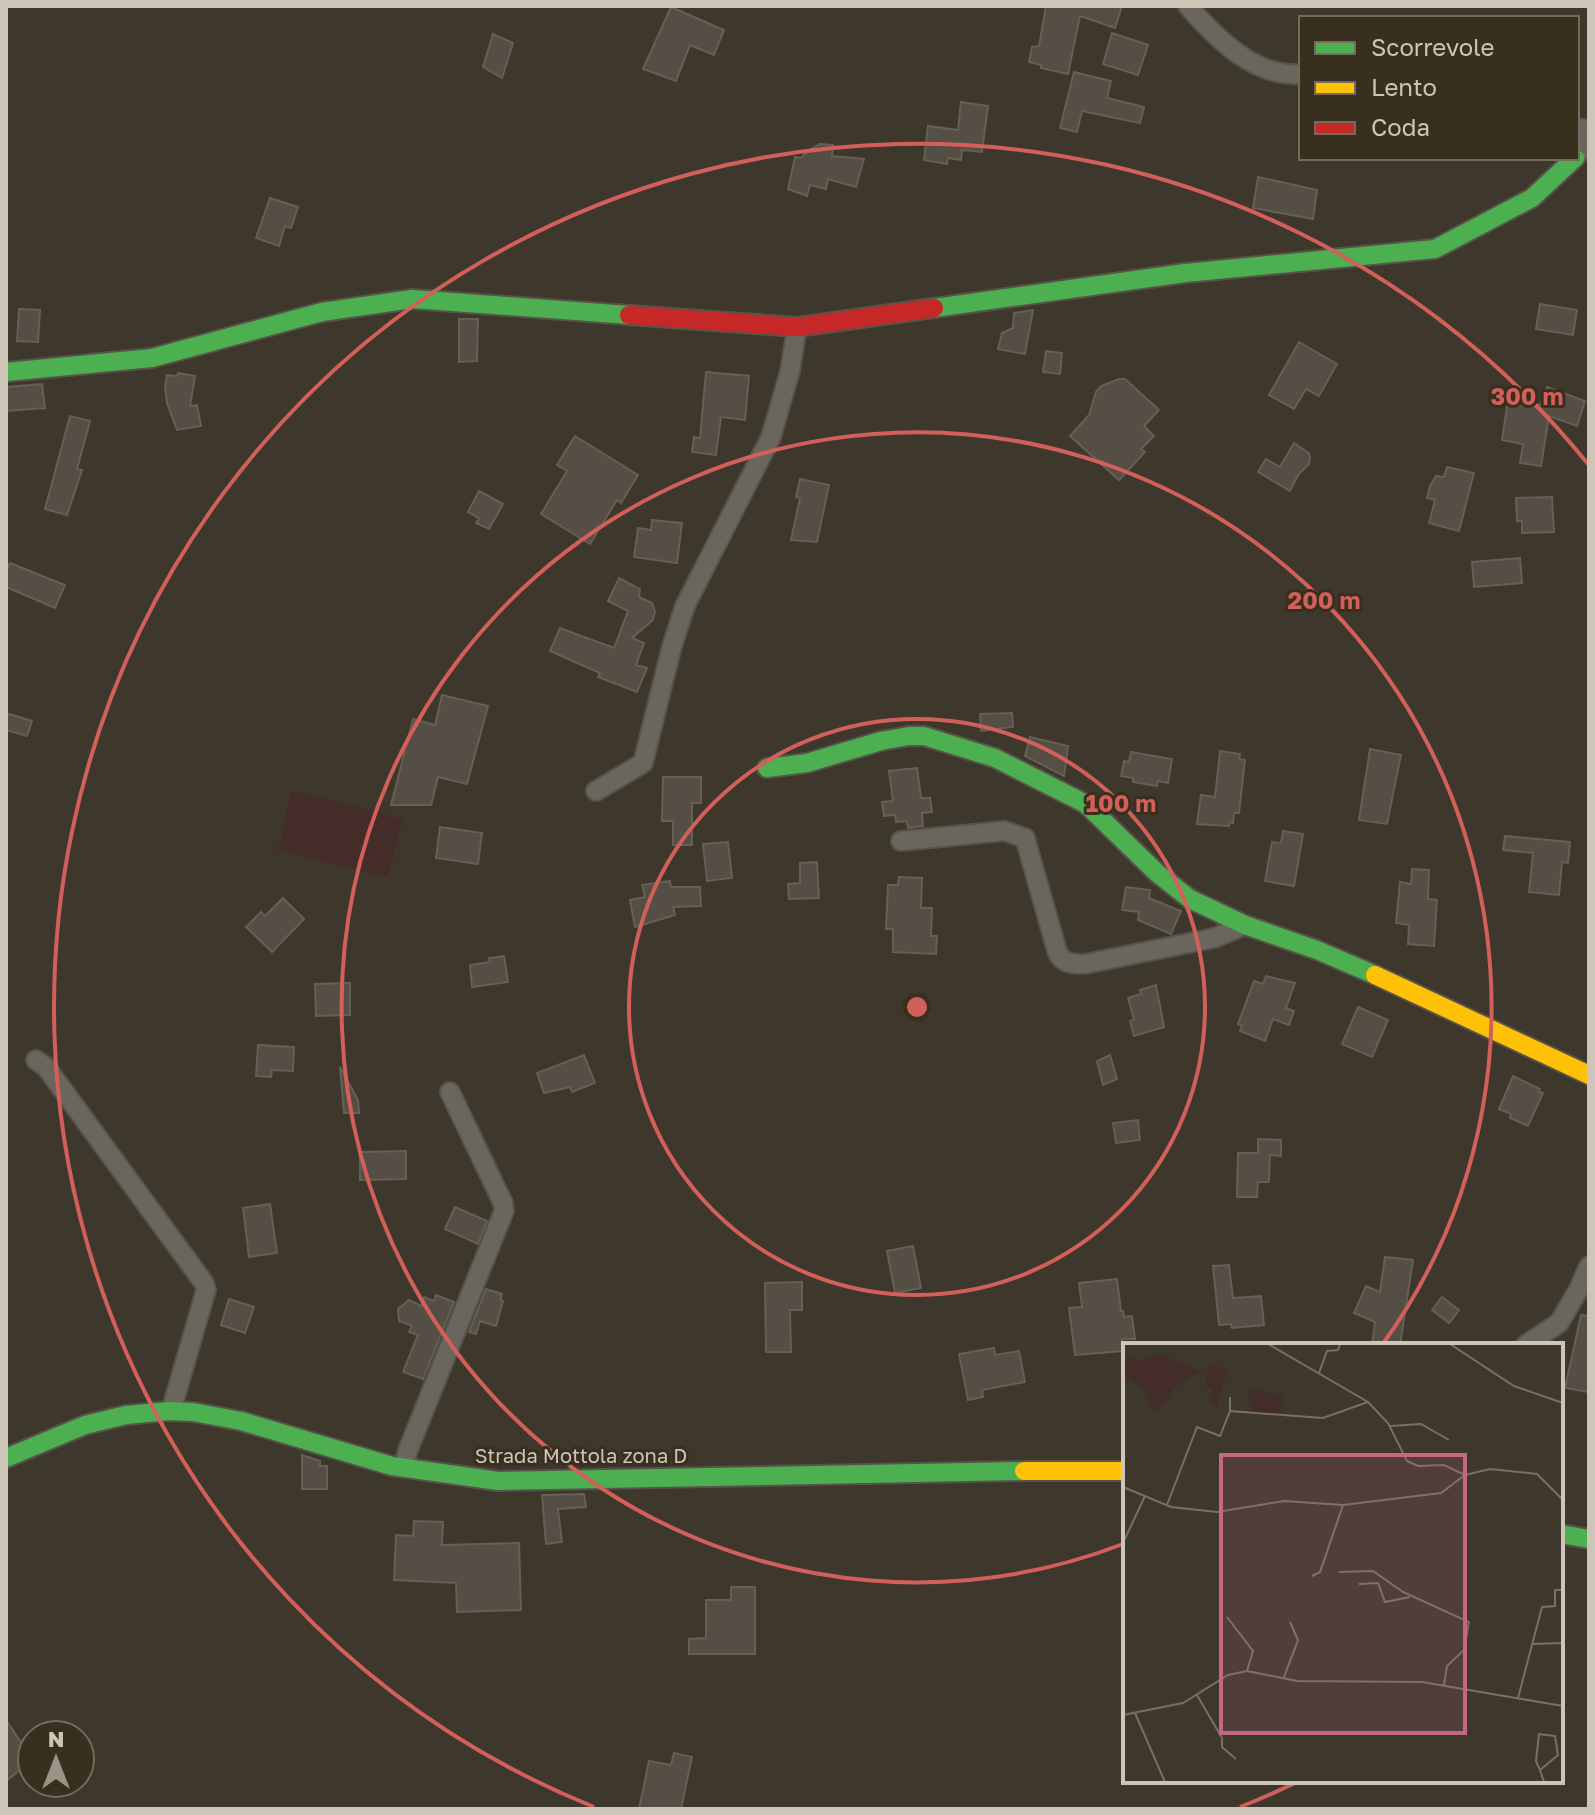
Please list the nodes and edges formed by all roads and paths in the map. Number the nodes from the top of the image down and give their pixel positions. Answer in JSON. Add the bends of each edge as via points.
{"nodes":[{"id":1,"x":1188,"y":6,"type":"edge"},
{"id":2,"x":1299,"y":74,"type":"edge"},
{"id":3,"x":1573,"y":160,"type":"edge"},
{"id":4,"x":797,"y":327,"type":"junction"},
{"id":5,"x":6,"y":372,"type":"edge"},
{"id":6,"x":767,"y":768,"type":"dead end"},
{"id":7,"x":596,"y":791,"type":"dead end"},
{"id":8,"x":901,"y":841,"type":"dead end"},
{"id":9,"x":1245,"y":925,"type":"junction"},
{"id":10,"x":36,"y":1060,"type":"dead end"},
{"id":11,"x":1589,"y":1075,"type":"edge"},
{"id":12,"x":450,"y":1092,"type":"dead end"},
{"id":13,"x":1589,"y":1266,"type":"edge"},
{"id":14,"x":1529,"y":1343,"type":"edge"},
{"id":15,"x":171,"y":1411,"type":"junction"},
{"id":16,"x":6,"y":1458,"type":"edge"},
{"id":17,"x":404,"y":1466,"type":"junction"},
{"id":18,"x":1123,"y":1471,"type":"edge"},
{"id":19,"x":1563,"y":1534,"type":"edge"},
{"id":20,"x":1589,"y":1539,"type":"edge"}],
"edges":[{"from":1,"to":2,"type":"street","via":[[1215,38],[1258,65]]},
{"from":3,"to":4,"type":"street","via":[[1532,198],[1435,249],[1185,273]]},
{"from":4,"to":5,"type":"street","via":[[412,299],[322,312],[152,358]]},
{"from":4,"to":7,"type":"street","via":[[771,437],[685,606],[643,763]]},
{"from":6,"to":9,"type":"street","via":[[810,763],[857,746],[913,736],[995,758],[1086,804],[1190,899]]},
{"from":8,"to":9,"type":"street","via":[[1004,831],[1025,838],[1057,951],[1068,963],[1214,938]]},
{"from":9,"to":11,"type":"street","via":[[1412,991]]},
{"from":10,"to":15,"type":"street","via":[[204,1283]]},
{"from":12,"to":17,"type":"street","via":[[504,1211]]},
{"from":13,"to":14,"type":"street","via":[[1559,1323]]},
{"from":15,"to":16,"type":"street","name":"Strada Mottola zona D","via":[[95,1421]]},
{"from":15,"to":17,"type":"street","name":"Strada Mottola zona D","via":[[222,1416]]},
{"from":17,"to":18,"type":"street","name":"Strada Mottola zona D","via":[[498,1481]]},
{"from":19,"to":20,"type":"street"}]}
